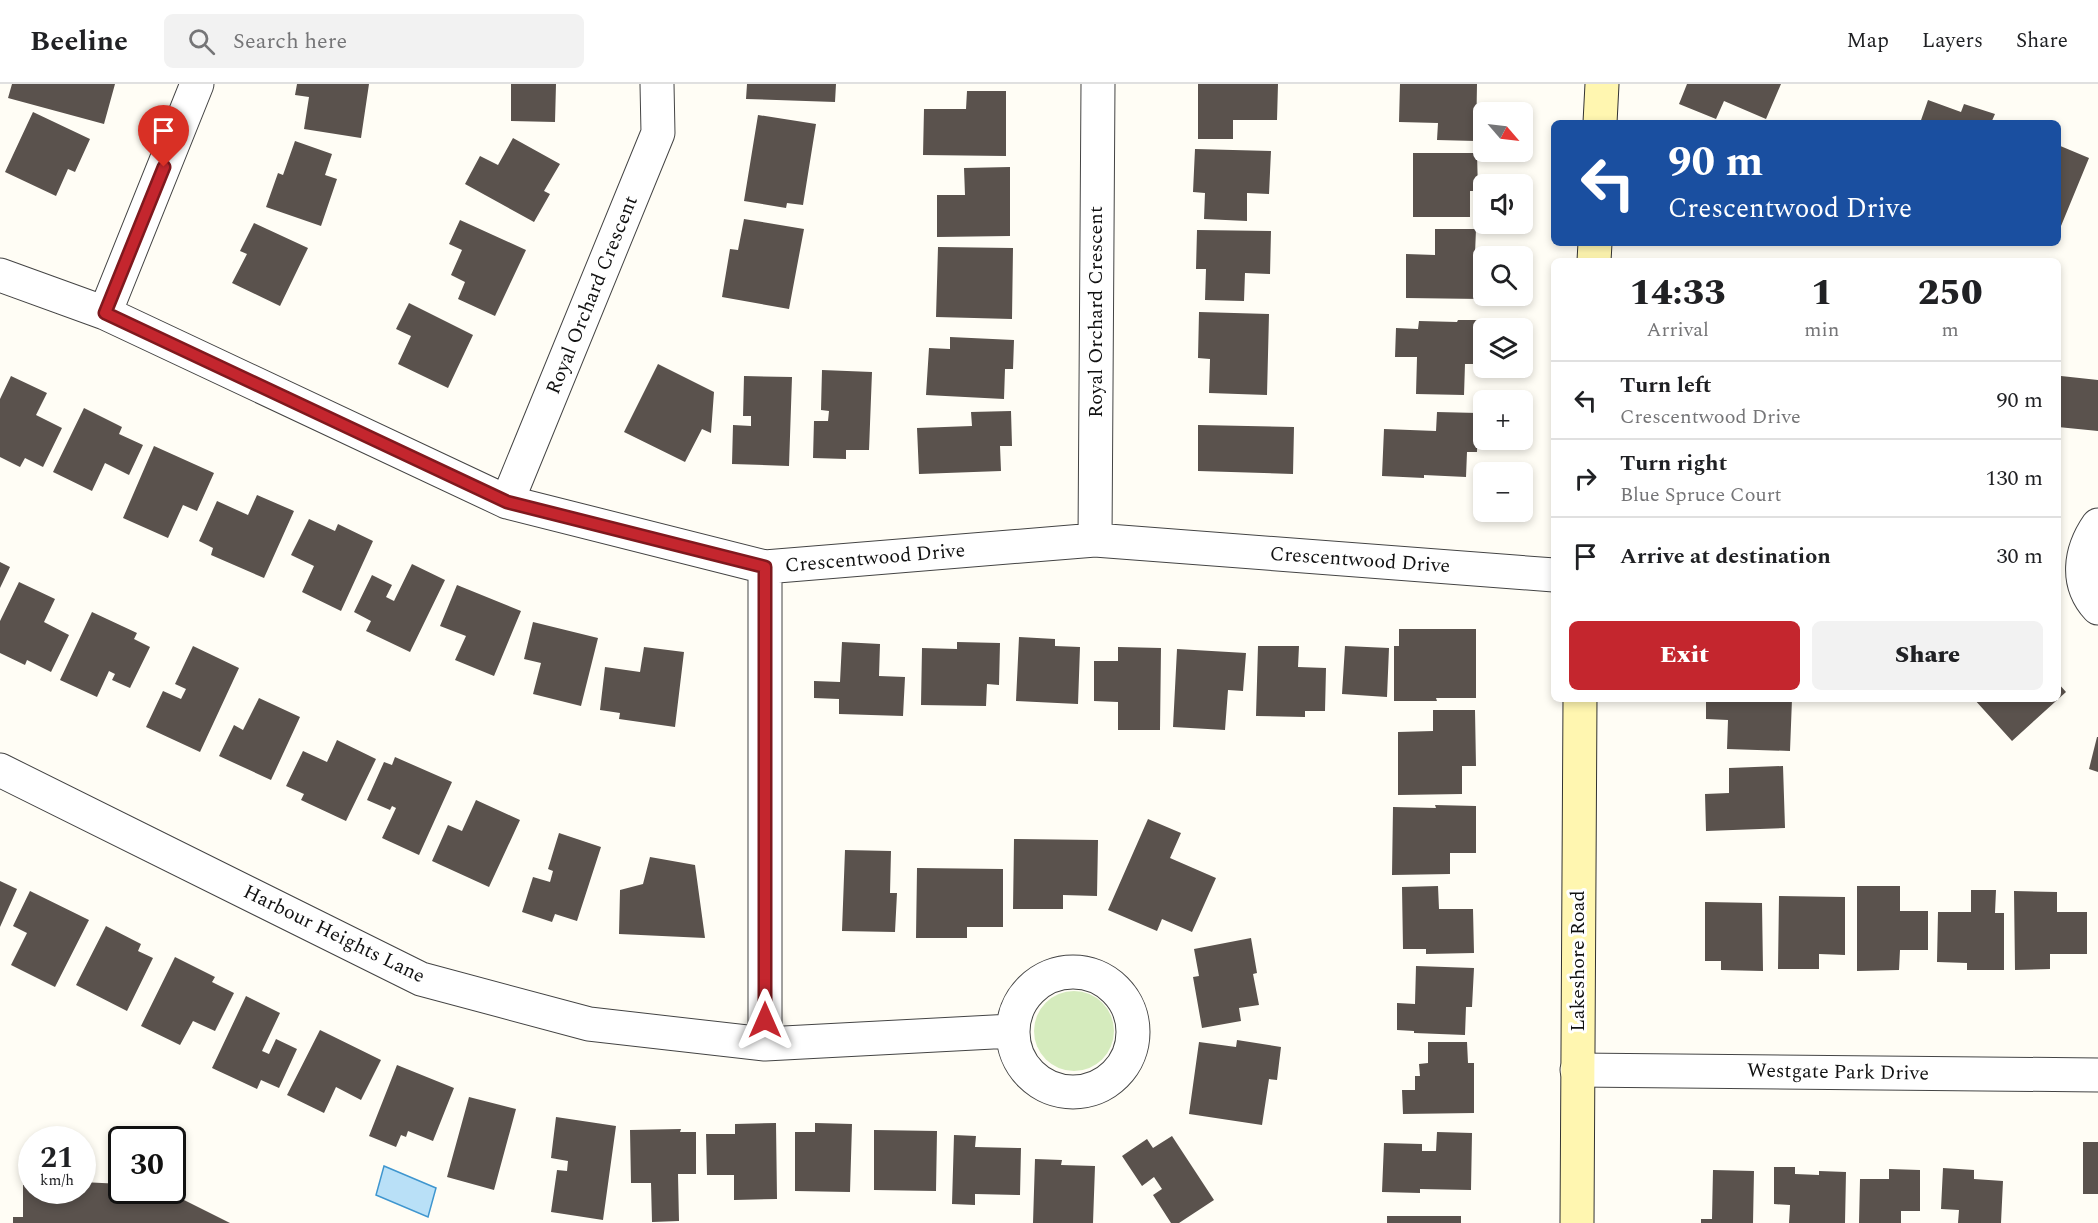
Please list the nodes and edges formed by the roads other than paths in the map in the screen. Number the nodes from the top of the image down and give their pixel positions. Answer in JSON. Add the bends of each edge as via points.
{"nodes":[{"id":1,"x":197,"y":84,"type":"edge"},
{"id":2,"x":657,"y":84,"type":"edge"},
{"id":3,"x":1098,"y":84,"type":"edge"},
{"id":4,"x":1602,"y":84,"type":"edge"},
{"id":5,"x":1600,"y":120,"type":"edge"},
{"id":6,"x":0,"y":275,"type":"edge"},
{"id":7,"x":105,"y":313,"type":"junction"},
{"id":8,"x":507,"y":502,"type":"junction"},
{"id":9,"x":2098,"y":525,"type":"edge"},
{"id":10,"x":1095,"y":540,"type":"junction"},
{"id":11,"x":765,"y":567,"type":"junction"},
{"id":12,"x":1551,"y":574,"type":"edge"},
{"id":13,"x":2098,"y":608,"type":"edge"},
{"id":14,"x":1580,"y":702,"type":"edge"},
{"id":15,"x":0,"y":770,"type":"edge"},
{"id":16,"x":1012,"y":1031,"type":"dead end"},
{"id":17,"x":765,"y":1044,"type":"junction"},
{"id":18,"x":1577,"y":1070,"type":"junction"},
{"id":19,"x":2098,"y":1075,"type":"edge"},
{"id":20,"x":1577,"y":1223,"type":"edge"}],
"edges":[{"from":1,"to":7,"type":"street"},
{"from":2,"to":8,"type":"street","name":"Royal Orchard Crescent","via":[[658,134]]},
{"from":3,"to":10,"type":"street","name":"Royal Orchard Crescent"},
{"from":4,"to":5,"type":"main road"},
{"from":6,"to":7,"type":"street","name":"Crescentwood Drive"},
{"from":7,"to":8,"type":"street","name":"Crescentwood Drive"},
{"from":8,"to":11,"type":"street","name":"Crescentwood Drive"},
{"from":9,"to":13,"type":"street","via":[[2087,542],[2082,562],[2083,582]]},
{"from":10,"to":11,"type":"street","name":"Crescentwood Drive"},
{"from":10,"to":12,"type":"street","name":"Crescentwood Drive"},
{"from":11,"to":17,"type":"street"},
{"from":14,"to":18,"type":"main road","name":"Lakeshore Road"},
{"from":15,"to":17,"type":"street","name":"Harbour Heights Lane","via":[[421,979],[589,1024]]},
{"from":16,"to":17,"type":"street","name":"Harbour Heights Lane"},
{"from":18,"to":19,"type":"street","name":"Westgate Park Drive"},
{"from":18,"to":20,"type":"main road","name":"Lakeshore Road"}]}
